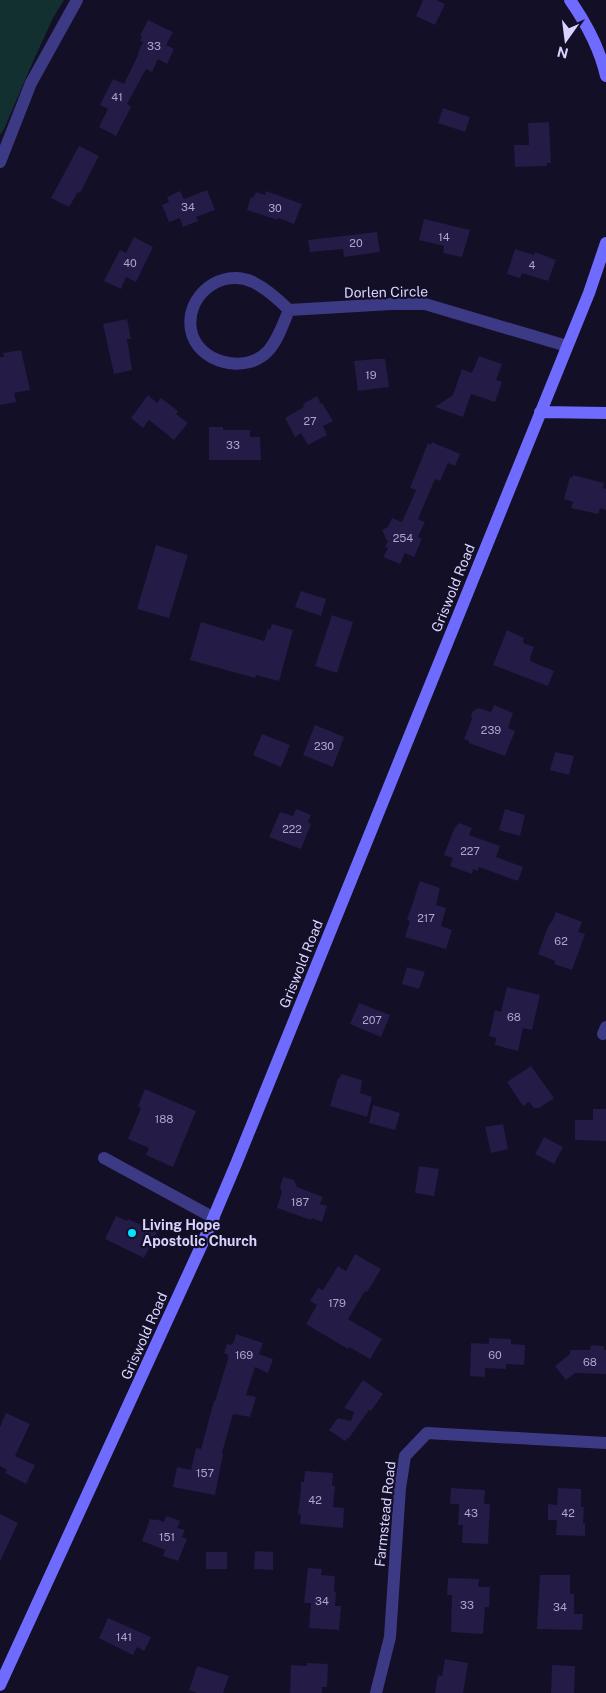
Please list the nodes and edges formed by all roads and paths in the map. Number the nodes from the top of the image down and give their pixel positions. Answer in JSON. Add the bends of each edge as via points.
{"nodes":[{"id":1,"x":77,"y":0,"type":"edge"},
{"id":2,"x":570,"y":0,"type":"edge"},
{"id":3,"x":606,"y":76,"type":"edge"},
{"id":4,"x":0,"y":162,"type":"edge"},
{"id":5,"x":606,"y":243,"type":"edge"},
{"id":6,"x":289,"y":310,"type":"junction"},
{"id":7,"x":567,"y":346,"type":"junction"},
{"id":8,"x":540,"y":412,"type":"junction"},
{"id":9,"x":606,"y":413,"type":"edge"},
{"id":10,"x":104,"y":1158,"type":"dead end"},
{"id":11,"x":214,"y":1218,"type":"junction"},
{"id":12,"x":606,"y":1443,"type":"edge"},
{"id":13,"x":0,"y":1685,"type":"edge"},
{"id":14,"x":376,"y":1693,"type":"edge"}],
"edges":[{"from":1,"to":4,"type":"street","via":[[31,82]]},
{"from":2,"to":3,"type":"street","via":[[584,20]]},
{"from":5,"to":7,"type":"street","name":"Griswold Road"},
{"from":6,"to":6,"type":"street","via":[[267,352],[250,363],[235,364],[214,358],[200,348],[191,330],[192,310],[201,292],[215,282],[234,277],[252,281]]},
{"from":6,"to":7,"type":"street","name":"Dorlen Circle","via":[[425,304]]},
{"from":7,"to":8,"type":"street","name":"Griswold Road"},
{"from":8,"to":9,"type":"street"},
{"from":8,"to":11,"type":"street","name":"Griswold Road"},
{"from":10,"to":11,"type":"street"},
{"from":11,"to":13,"type":"street","name":"Griswold Road"},
{"from":12,"to":14,"type":"street","name":"Farmstead Road","via":[[427,1433],[405,1456],[390,1637]]}]}
